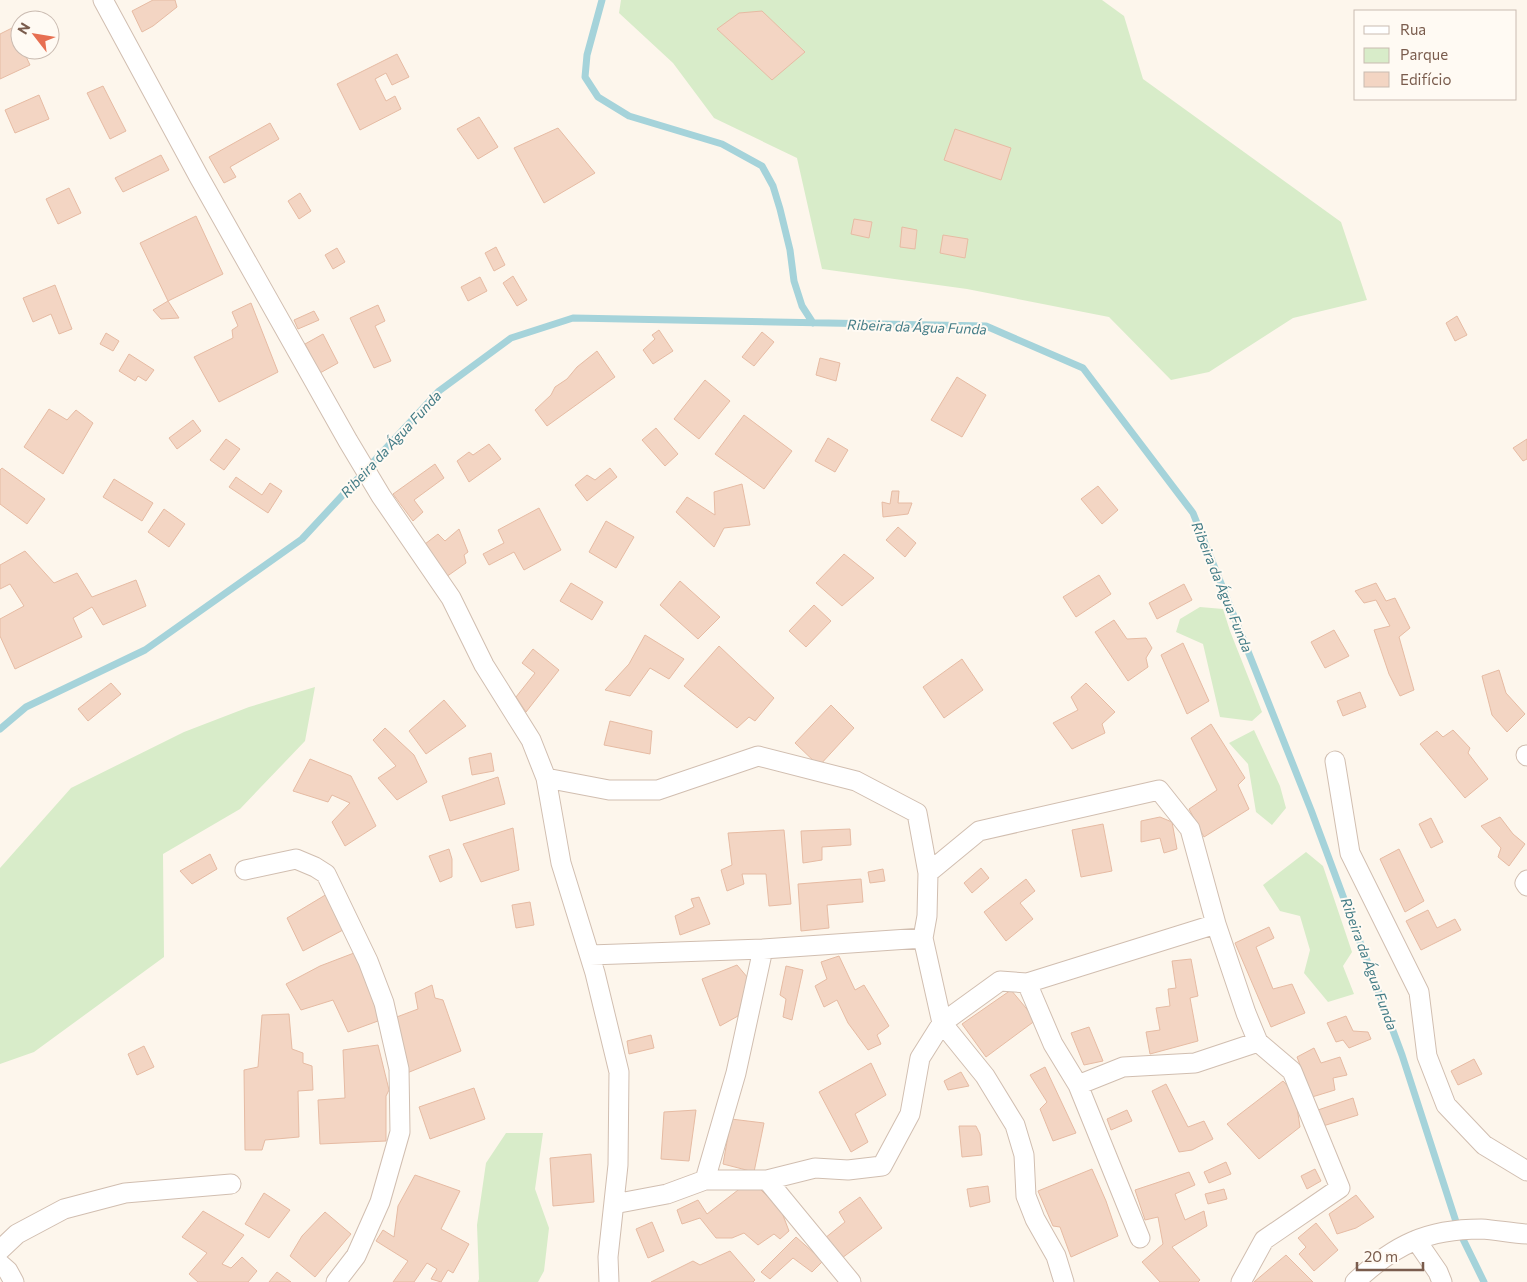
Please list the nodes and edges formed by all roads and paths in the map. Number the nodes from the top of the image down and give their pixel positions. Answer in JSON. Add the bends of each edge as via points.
{"nodes":[{"id":1,"x":103,"y":0,"type":"edge"},
{"id":2,"x":1335,"y":761,"type":"dead end"},
{"id":3,"x":546,"y":778,"type":"junction"},
{"id":4,"x":245,"y":870,"type":"dead end"},
{"id":5,"x":928,"y":872,"type":"junction"},
{"id":6,"x":1527,"y":880,"type":"edge"},
{"id":7,"x":1527,"y":886,"type":"edge"},
{"id":8,"x":1216,"y":924,"type":"junction"},
{"id":9,"x":924,"y":938,"type":"junction"},
{"id":10,"x":763,"y":948,"type":"junction"},
{"id":11,"x":590,"y":955,"type":"junction"},
{"id":12,"x":1027,"y":983,"type":"junction"},
{"id":13,"x":942,"y":1023,"type":"junction"},
{"id":14,"x":1258,"y":1042,"type":"junction"},
{"id":15,"x":1078,"y":1085,"type":"junction"},
{"id":16,"x":1527,"y":1171,"type":"edge"},
{"id":17,"x":705,"y":1180,"type":"junction"},
{"id":18,"x":767,"y":1180,"type":"junction"},
{"id":19,"x":230,"y":1184,"type":"dead end"},
{"id":20,"x":614,"y":1204,"type":"junction"},
{"id":21,"x":1527,"y":1234,"type":"edge"},
{"id":22,"x":1140,"y":1238,"type":"dead end"},
{"id":23,"x":1416,"y":1240,"type":"junction"},
{"id":24,"x":0,"y":1250,"type":"edge"},
{"id":25,"x":0,"y":1264,"type":"edge"},
{"id":26,"x":14,"y":1282,"type":"edge"},
{"id":27,"x":336,"y":1282,"type":"edge"},
{"id":28,"x":609,"y":1282,"type":"edge"},
{"id":29,"x":851,"y":1282,"type":"edge"},
{"id":30,"x":1064,"y":1282,"type":"edge"},
{"id":31,"x":1242,"y":1282,"type":"edge"},
{"id":32,"x":1355,"y":1282,"type":"edge"},
{"id":33,"x":1442,"y":1282,"type":"edge"}],
"edges":[{"from":1,"to":3,"type":"street","via":[[348,441],[381,496],[451,598],[484,665],[531,740]]},
{"from":2,"to":16,"type":"street","via":[[1350,853],[1419,992],[1427,1056],[1446,1105],[1484,1145]]},
{"from":3,"to":5,"type":"street","via":[[609,790],[658,790],[758,756],[856,781],[917,813]]},
{"from":3,"to":11,"type":"street","via":[[562,863]]},
{"from":4,"to":27,"type":"street","via":[[296,859],[326,874],[368,961],[384,1003],[399,1069],[400,1132],[376,1211],[356,1256]]},
{"from":5,"to":8,"type":"street","via":[[979,831],[1159,790],[1190,829]]},
{"from":5,"to":9,"type":"street"},
{"from":6,"to":7,"type":"street"},
{"from":8,"to":12,"type":"street"},
{"from":8,"to":14,"type":"street"},
{"from":9,"to":10,"type":"street"},
{"from":9,"to":13,"type":"street"},
{"from":10,"to":11,"type":"street"},
{"from":10,"to":17,"type":"street","via":[[736,1073]]},
{"from":11,"to":20,"type":"street","via":[[619,1072],[618,1165]]},
{"from":12,"to":13,"type":"street","via":[[1000,981]]},
{"from":12,"to":15,"type":"street","via":[[1053,1044]]},
{"from":13,"to":18,"type":"street","via":[[920,1058],[910,1114],[882,1166],[848,1170],[815,1168]]},
{"from":13,"to":30,"type":"street","via":[[985,1076],[1015,1125],[1024,1155],[1026,1196],[1056,1256]]},
{"from":14,"to":15,"type":"street","via":[[1195,1063],[1123,1067]]},
{"from":14,"to":31,"type":"street","via":[[1292,1071],[1340,1188],[1264,1240]]},
{"from":15,"to":22,"type":"street"},
{"from":17,"to":18,"type":"street"},
{"from":17,"to":20,"type":"street","via":[[667,1194]]},
{"from":18,"to":29,"type":"street"},
{"from":19,"to":24,"type":"street","via":[[124,1193],[64,1209],[17,1234]]},
{"from":20,"to":28,"type":"street","via":[[608,1257]]},
{"from":21,"to":23,"type":"street","via":[[1481,1230],[1441,1232]]},
{"from":23,"to":32,"type":"street","via":[[1374,1264]]},
{"from":23,"to":33,"type":"street"},
{"from":25,"to":26,"type":"street"}]}
